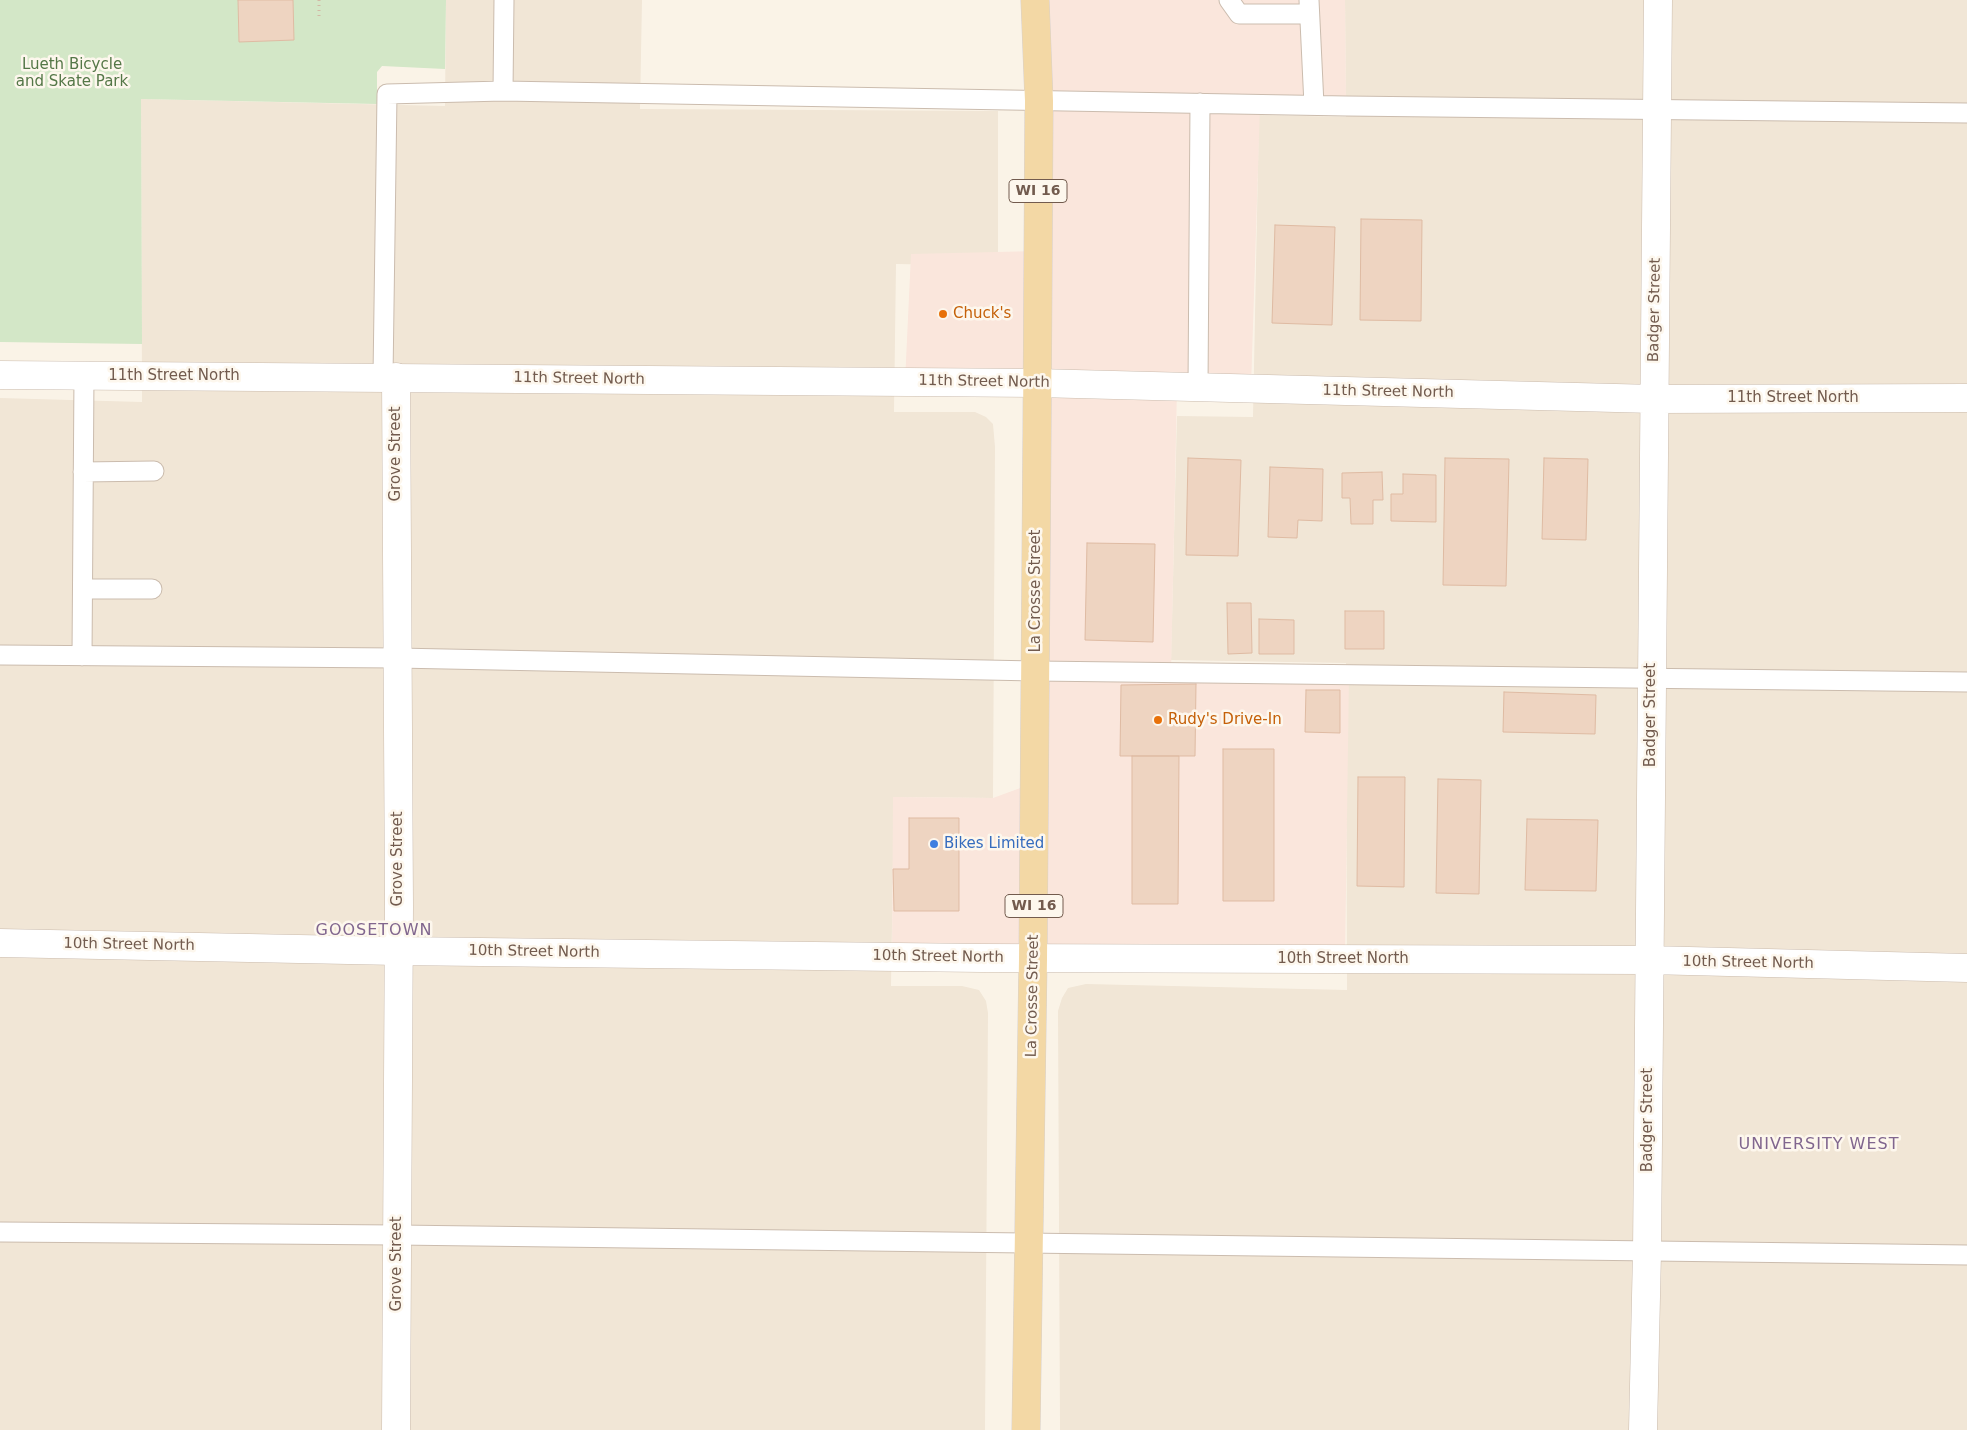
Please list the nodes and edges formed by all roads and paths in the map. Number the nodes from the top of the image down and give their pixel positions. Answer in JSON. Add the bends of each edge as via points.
{"nodes":[{"id":1,"x":319,"y":0,"type":"edge"},
{"id":2,"x":504,"y":0,"type":"edge"},
{"id":3,"x":1036,"y":0,"type":"edge"},
{"id":4,"x":1229,"y":0,"type":"edge"},
{"id":5,"x":1658,"y":0,"type":"edge"},
{"id":6,"x":1309,"y":7,"type":"edge"},
{"id":7,"x":319,"y":18,"type":"dead end"},
{"id":8,"x":503,"y":92,"type":"junction"},
{"id":9,"x":1038,"y":101,"type":"junction"},
{"id":10,"x":1200,"y":103,"type":"junction"},
{"id":11,"x":1314,"y":105,"type":"junction"},
{"id":12,"x":1657,"y":110,"type":"junction"},
{"id":13,"x":1967,"y":114,"type":"edge"},
{"id":14,"x":0,"y":375,"type":"edge"},
{"id":15,"x":84,"y":375,"type":"junction"},
{"id":16,"x":390,"y":377,"type":"junction"},
{"id":17,"x":1038,"y":383,"type":"junction"},
{"id":18,"x":1198,"y":387,"type":"junction"},
{"id":19,"x":1967,"y":398,"type":"edge"},
{"id":20,"x":1654,"y":399,"type":"junction"},
{"id":21,"x":154,"y":471,"type":"dead end"},
{"id":22,"x":84,"y":472,"type":"junction"},
{"id":23,"x":82,"y":588,"type":"junction"},
{"id":24,"x":152,"y":588,"type":"dead end"},
{"id":25,"x":0,"y":655,"type":"edge"},
{"id":26,"x":82,"y":656,"type":"junction"},
{"id":27,"x":397,"y":658,"type":"junction"},
{"id":28,"x":1035,"y":671,"type":"junction"},
{"id":29,"x":1652,"y":678,"type":"junction"},
{"id":30,"x":1967,"y":682,"type":"edge"},
{"id":31,"x":0,"y":943,"type":"edge"},
{"id":32,"x":398,"y":951,"type":"junction"},
{"id":33,"x":1034,"y":958,"type":"junction"},
{"id":34,"x":1650,"y":960,"type":"junction"},
{"id":35,"x":1967,"y":968,"type":"edge"},
{"id":36,"x":0,"y":1232,"type":"edge"},
{"id":37,"x":397,"y":1234,"type":"junction"},
{"id":38,"x":1028,"y":1243,"type":"junction"},
{"id":39,"x":1647,"y":1252,"type":"junction"},
{"id":40,"x":1967,"y":1255,"type":"edge"},
{"id":41,"x":396,"y":1430,"type":"edge"},
{"id":42,"x":1026,"y":1430,"type":"edge"},
{"id":43,"x":1643,"y":1430,"type":"edge"}],
"edges":[{"from":1,"to":7,"type":"path"},
{"from":2,"to":8,"type":"lane"},
{"from":3,"to":9,"type":"main road","number":"WI 16"},
{"from":4,"to":6,"type":"lane","via":[[1239,14]]},
{"from":5,"to":12,"type":"street","name":"Badger Street"},
{"from":6,"to":11,"type":"lane"},
{"from":8,"to":9,"type":"lane"},
{"from":8,"to":16,"type":"lane","via":[[387,94]]},
{"from":9,"to":10,"type":"lane"},
{"from":9,"to":17,"type":"main road","number":"WI 16"},
{"from":10,"to":11,"type":"lane"},
{"from":10,"to":18,"type":"lane"},
{"from":11,"to":12,"type":"lane"},
{"from":12,"to":13,"type":"lane"},
{"from":12,"to":20,"type":"street","name":"Badger Street"},
{"from":14,"to":15,"type":"street","name":"11th Street North"},
{"from":15,"to":16,"type":"street","name":"11th Street North"},
{"from":15,"to":22,"type":"lane"},
{"from":16,"to":17,"type":"street","name":"11th Street North"},
{"from":16,"to":27,"type":"street","name":"Grove Street"},
{"from":17,"to":18,"type":"street","name":"11th Street North"},
{"from":17,"to":28,"type":"main road","name":"La Crosse Street","number":"WI 16"},
{"from":18,"to":20,"type":"street","name":"11th Street North"},
{"from":19,"to":20,"type":"street","name":"11th Street North"},
{"from":20,"to":29,"type":"street","name":"Badger Street"},
{"from":21,"to":22,"type":"lane"},
{"from":22,"to":23,"type":"lane"},
{"from":23,"to":24,"type":"lane"},
{"from":23,"to":26,"type":"lane"},
{"from":25,"to":26,"type":"lane"},
{"from":26,"to":27,"type":"lane"},
{"from":27,"to":28,"type":"lane"},
{"from":27,"to":32,"type":"street","name":"Grove Street"},
{"from":28,"to":29,"type":"lane"},
{"from":28,"to":33,"type":"main road","name":"La Crosse Street","number":"WI 16"},
{"from":29,"to":30,"type":"lane"},
{"from":29,"to":34,"type":"street","name":"Badger Street"},
{"from":31,"to":32,"type":"street","name":"10th Street North"},
{"from":32,"to":33,"type":"street","name":"10th Street North"},
{"from":32,"to":37,"type":"street","name":"Grove Street"},
{"from":33,"to":34,"type":"street","name":"10th Street North"},
{"from":33,"to":38,"type":"main road","name":"La Crosse Street","number":"WI 16"},
{"from":34,"to":35,"type":"street","name":"10th Street North"},
{"from":34,"to":39,"type":"street","name":"Badger Street"},
{"from":36,"to":37,"type":"lane"},
{"from":37,"to":38,"type":"lane"},
{"from":37,"to":41,"type":"street","name":"Grove Street"},
{"from":38,"to":39,"type":"lane"},
{"from":38,"to":42,"type":"main road","name":"La Crosse Street","number":"WI 16"},
{"from":39,"to":40,"type":"lane"},
{"from":39,"to":43,"type":"street","name":"Badger Street"}]}
